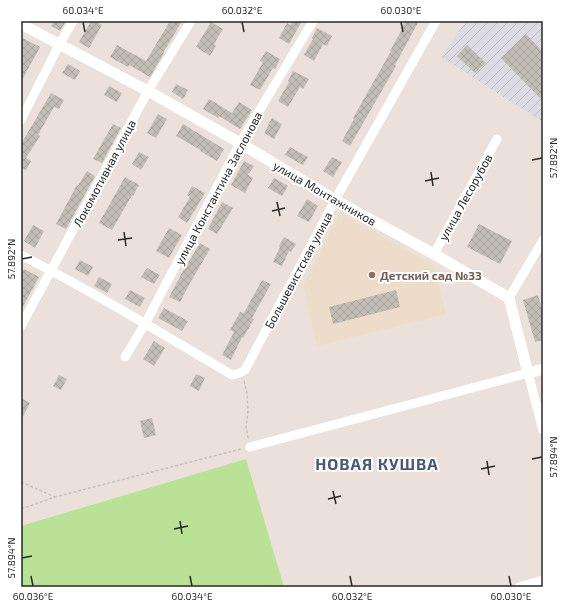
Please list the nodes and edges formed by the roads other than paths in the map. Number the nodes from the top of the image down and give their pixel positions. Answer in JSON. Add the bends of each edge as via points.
{"nodes":[{"id":1,"x":73,"y":21,"type":"edge"},
{"id":2,"x":192,"y":21,"type":"edge"},
{"id":3,"x":313,"y":21,"type":"edge"},
{"id":4,"x":436,"y":21,"type":"edge"},
{"id":5,"x":21,"y":24,"type":"edge"},
{"id":6,"x":59,"y":44,"type":"junction"},
{"id":7,"x":148,"y":91,"type":"junction"},
{"id":8,"x":21,"y":120,"type":"edge"},
{"id":9,"x":497,"y":140,"type":"dead end"},
{"id":10,"x":240,"y":143,"type":"junction"},
{"id":11,"x":335,"y":200,"type":"junction"},
{"id":12,"x":543,"y":240,"type":"edge"},
{"id":13,"x":434,"y":254,"type":"junction"},
{"id":14,"x":21,"y":256,"type":"edge"},
{"id":15,"x":51,"y":271,"type":"junction"},
{"id":16,"x":509,"y":298,"type":"junction"},
{"id":17,"x":145,"y":324,"type":"junction"},
{"id":18,"x":21,"y":326,"type":"edge"},
{"id":19,"x":125,"y":357,"type":"dead end"},
{"id":20,"x":543,"y":369,"type":"edge"},
{"id":21,"x":528,"y":373,"type":"junction"},
{"id":22,"x":543,"y":430,"type":"edge"},
{"id":23,"x":250,"y":447,"type":"road end"},
{"id":24,"x":543,"y":580,"type":"edge"},
{"id":25,"x":519,"y":587,"type":"edge"}],
"edges":[{"from":1,"to":6,"type":"street"},
{"from":2,"to":7,"type":"street","name":"Локомотивная улица"},
{"from":3,"to":10,"type":"street","name":"улица Константина Заслонова"},
{"from":4,"to":11,"type":"street","name":"Большевистская улица"},
{"from":5,"to":6,"type":"street","name":"улица Монтажников"},
{"from":6,"to":7,"type":"street","name":"улица Монтажников"},
{"from":6,"to":8,"type":"street"},
{"from":7,"to":10,"type":"street","name":"улица Монтажников"},
{"from":7,"to":15,"type":"street","name":"Локомотивная улица"},
{"from":9,"to":13,"type":"street","name":"улица Лесорубов"},
{"from":10,"to":11,"type":"street","name":"улица Монтажников"},
{"from":10,"to":17,"type":"street","name":"улица Константина Заслонова"},
{"from":11,"to":13,"type":"street","name":"улица Монтажников"},
{"from":11,"to":17,"type":"street","name":"Большевистская улица","via":[[242,372],[232,375]]},
{"from":12,"to":16,"type":"street"},
{"from":13,"to":16,"type":"street","name":"улица Монтажников"},
{"from":14,"to":15,"type":"street"},
{"from":15,"to":17,"type":"street"},
{"from":15,"to":18,"type":"street","name":"Локомотивная улица"},
{"from":16,"to":21,"type":"street"},
{"from":17,"to":19,"type":"street","name":"улица Константина Заслонова"},
{"from":20,"to":21,"type":"street"},
{"from":21,"to":22,"type":"street"},
{"from":21,"to":23,"type":"street"},
{"from":24,"to":25,"type":"street"}]}
